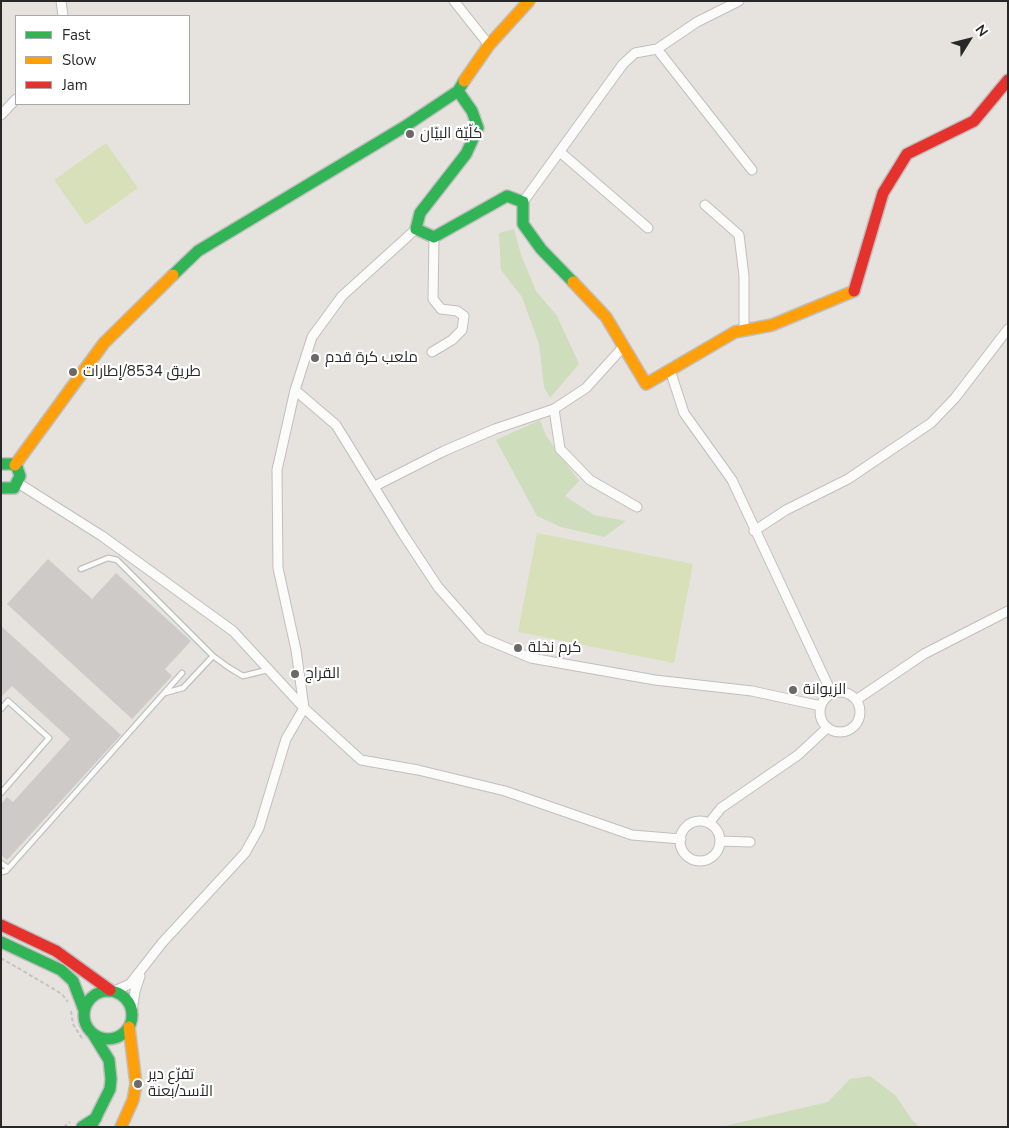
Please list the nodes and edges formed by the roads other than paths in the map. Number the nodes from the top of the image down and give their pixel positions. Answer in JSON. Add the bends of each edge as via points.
{"nodes":[{"id":1,"x":61,"y":1,"type":"edge"},
{"id":2,"x":454,"y":1,"type":"edge"},
{"id":3,"x":529,"y":1,"type":"edge"},
{"id":4,"x":739,"y":1,"type":"edge"},
{"id":5,"x":63,"y":15,"type":"edge"},
{"id":6,"x":489,"y":45,"type":"junction"},
{"id":7,"x":657,"y":49,"type":"junction"},
{"id":8,"x":1008,"y":80,"type":"edge"},
{"id":9,"x":458,"y":91,"type":"junction"},
{"id":10,"x":15,"y":100,"type":"edge"},
{"id":11,"x":1,"y":105,"type":"edge"},
{"id":12,"x":1,"y":115,"type":"edge"},
{"id":13,"x":560,"y":152,"type":"junction"},
{"id":14,"x":752,"y":170,"type":"dead end"},
{"id":15,"x":523,"y":202,"type":"junction"},
{"id":16,"x":705,"y":205,"type":"dead end"},
{"id":17,"x":648,"y":228,"type":"dead end"},
{"id":18,"x":416,"y":229,"type":"junction"},
{"id":19,"x":434,"y":237,"type":"junction"},
{"id":20,"x":1008,"y":330,"type":"edge"},
{"id":21,"x":744,"y":331,"type":"junction"},
{"id":22,"x":624,"y":346,"type":"junction"},
{"id":23,"x":432,"y":352,"type":"dead end"},
{"id":24,"x":670,"y":370,"type":"junction"},
{"id":25,"x":295,"y":390,"type":"junction"},
{"id":26,"x":554,"y":409,"type":"junction"},
{"id":27,"x":1,"y":464,"type":"edge"},
{"id":28,"x":15,"y":466,"type":"junction"},
{"id":29,"x":18,"y":482,"type":"junction"},
{"id":30,"x":375,"y":486,"type":"junction"},
{"id":31,"x":1,"y":488,"type":"edge"},
{"id":32,"x":637,"y":507,"type":"dead end"},
{"id":33,"x":754,"y":531,"type":"junction"},
{"id":34,"x":80,"y":569,"type":"dead end"},
{"id":35,"x":1008,"y":611,"type":"edge"},
{"id":36,"x":213,"y":656,"type":"junction"},
{"id":37,"x":267,"y":670,"type":"junction"},
{"id":38,"x":182,"y":674,"type":"dead end"},
{"id":39,"x":164,"y":694,"type":"junction"},
{"id":40,"x":832,"y":694,"type":"junction"},
{"id":41,"x":856,"y":700,"type":"junction"},
{"id":42,"x":821,"y":706,"type":"junction"},
{"id":43,"x":1,"y":708,"type":"edge"},
{"id":44,"x":304,"y":708,"type":"junction"},
{"id":45,"x":827,"y":728,"type":"junction"},
{"id":46,"x":1,"y":793,"type":"edge"},
{"id":47,"x":709,"y":823,"type":"junction"},
{"id":48,"x":680,"y":839,"type":"junction"},
{"id":49,"x":720,"y":841,"type":"junction"},
{"id":50,"x":750,"y":842,"type":"dead end"},
{"id":51,"x":1,"y":863,"type":"edge"},
{"id":52,"x":8,"y":868,"type":"junction"},
{"id":53,"x":1,"y":872,"type":"edge"},
{"id":54,"x":1,"y":926,"type":"edge"},
{"id":55,"x":1,"y":942,"type":"edge"},
{"id":56,"x":144,"y":966,"type":"junction"},
{"id":57,"x":112,"y":991,"type":"junction"},
{"id":58,"x":84,"y":1010,"type":"junction"},
{"id":59,"x":132,"y":1011,"type":"junction"},
{"id":60,"x":129,"y":1027,"type":"junction"},
{"id":61,"x":89,"y":1038,"type":"junction"},
{"id":62,"x":93,"y":1122,"type":"edge"},
{"id":63,"x":76,"y":1124,"type":"edge"},
{"id":64,"x":121,"y":1127,"type":"edge"}],
"edges":[{"from":1,"to":5,"type":"street"},
{"from":2,"to":6,"type":"street"},
{"from":3,"to":6,"type":"main road"},
{"from":4,"to":7,"type":"street","via":[[697,22]]},
{"from":6,"to":9,"type":"main road"},
{"from":7,"to":13,"type":"street","via":[[635,53],[623,64]]},
{"from":7,"to":14,"type":"street"},
{"from":8,"to":21,"type":"main road","via":[[974,121],[907,154],[883,193],[854,291],[772,325]]},
{"from":9,"to":18,"type":"main road","via":[[472,110],[478,128],[466,154],[420,213]]},
{"from":9,"to":28,"type":"main road","via":[[198,251],[104,343]]},
{"from":10,"to":11,"type":"street"},
{"from":10,"to":12,"type":"street"},
{"from":13,"to":15,"type":"street"},
{"from":13,"to":17,"type":"street"},
{"from":15,"to":19,"type":"main road","via":[[507,196]]},
{"from":15,"to":22,"type":"main road","via":[[523,224],[541,249],[606,317]]},
{"from":16,"to":21,"type":"street","via":[[739,235],[744,276]]},
{"from":18,"to":19,"type":"main road"},
{"from":18,"to":25,"type":"street","via":[[342,296],[312,337]]},
{"from":19,"to":23,"type":"street","via":[[433,299],[440,309],[457,311],[464,316],[462,330]]},
{"from":20,"to":33,"type":"street","via":[[956,398],[931,423],[848,479],[786,510]]},
{"from":21,"to":24,"type":"main road","via":[[736,332]]},
{"from":22,"to":24,"type":"main road","via":[[646,384]]},
{"from":22,"to":26,"type":"street","via":[[586,388]]},
{"from":24,"to":33,"type":"street","via":[[684,413],[732,480]]},
{"from":25,"to":30,"type":"street","via":[[336,425]]},
{"from":25,"to":44,"type":"street","via":[[277,470],[278,568],[296,650]]},
{"from":26,"to":30,"type":"street","via":[[487,432]]},
{"from":26,"to":32,"type":"street","via":[[560,449],[590,480]]},
{"from":27,"to":28,"type":"main road","via":[[8,462]]},
{"from":28,"to":29,"type":"main road","via":[[20,471]]},
{"from":29,"to":31,"type":"main road","via":[[10,489]]},
{"from":29,"to":37,"type":"street","via":[[102,536],[233,631]]},
{"from":30,"to":42,"type":"street","via":[[438,587],[483,638],[531,658],[655,680],[752,691]]},
{"from":33,"to":40,"type":"street"},
{"from":34,"to":36,"type":"lane","via":[[108,558],[116,560]]},
{"from":35,"to":41,"type":"street","via":[[916,659]]},
{"from":36,"to":37,"type":"lane","via":[[243,676]]},
{"from":36,"to":39,"type":"lane","via":[[183,688]]},
{"from":37,"to":44,"type":"street"},
{"from":38,"to":39,"type":"lane"},
{"from":39,"to":52,"type":"lane"},
{"from":40,"to":41,"type":"street","via":[[842,692]]},
{"from":40,"to":42,"type":"street"},
{"from":41,"to":45,"type":"street","via":[[860,716],[854,727],[842,732]]},
{"from":42,"to":45,"type":"street","via":[[821,719]]},
{"from":43,"to":46,"type":"lane","via":[[8,701],[49,738]]},
{"from":44,"to":48,"type":"street","via":[[362,760],[505,791],[632,835]]},
{"from":44,"to":56,"type":"street","via":[[286,739],[253,841],[237,864]]},
{"from":45,"to":47,"type":"street","via":[[798,755],[721,808]]},
{"from":47,"to":48,"type":"street","via":[[696,821],[690,824]]},
{"from":47,"to":49,"type":"street","via":[[718,832]]},
{"from":48,"to":49,"type":"street","via":[[685,854],[696,861],[709,860],[714,856]]},
{"from":49,"to":50,"type":"street"},
{"from":51,"to":52,"type":"lane"},
{"from":52,"to":53,"type":"lane"},
{"from":54,"to":57,"type":"main road","via":[[56,951]]},
{"from":55,"to":58,"type":"main road","via":[[61,970],[73,981]]},
{"from":56,"to":57,"type":"street","via":[[130,984]]},
{"from":56,"to":59,"type":"street"},
{"from":57,"to":58,"type":"main road","via":[[95,994]]},
{"from":57,"to":59,"type":"main road","via":[[124,997]]},
{"from":58,"to":61,"type":"main road"},
{"from":59,"to":60,"type":"main road"},
{"from":60,"to":61,"type":"main road","via":[[112,1039]]},
{"from":60,"to":64,"type":"main road","via":[[136,1084]]},
{"from":61,"to":62,"type":"main road","via":[[102,1047],[110,1068],[110,1090]]},
{"from":62,"to":63,"type":"main road"}]}
